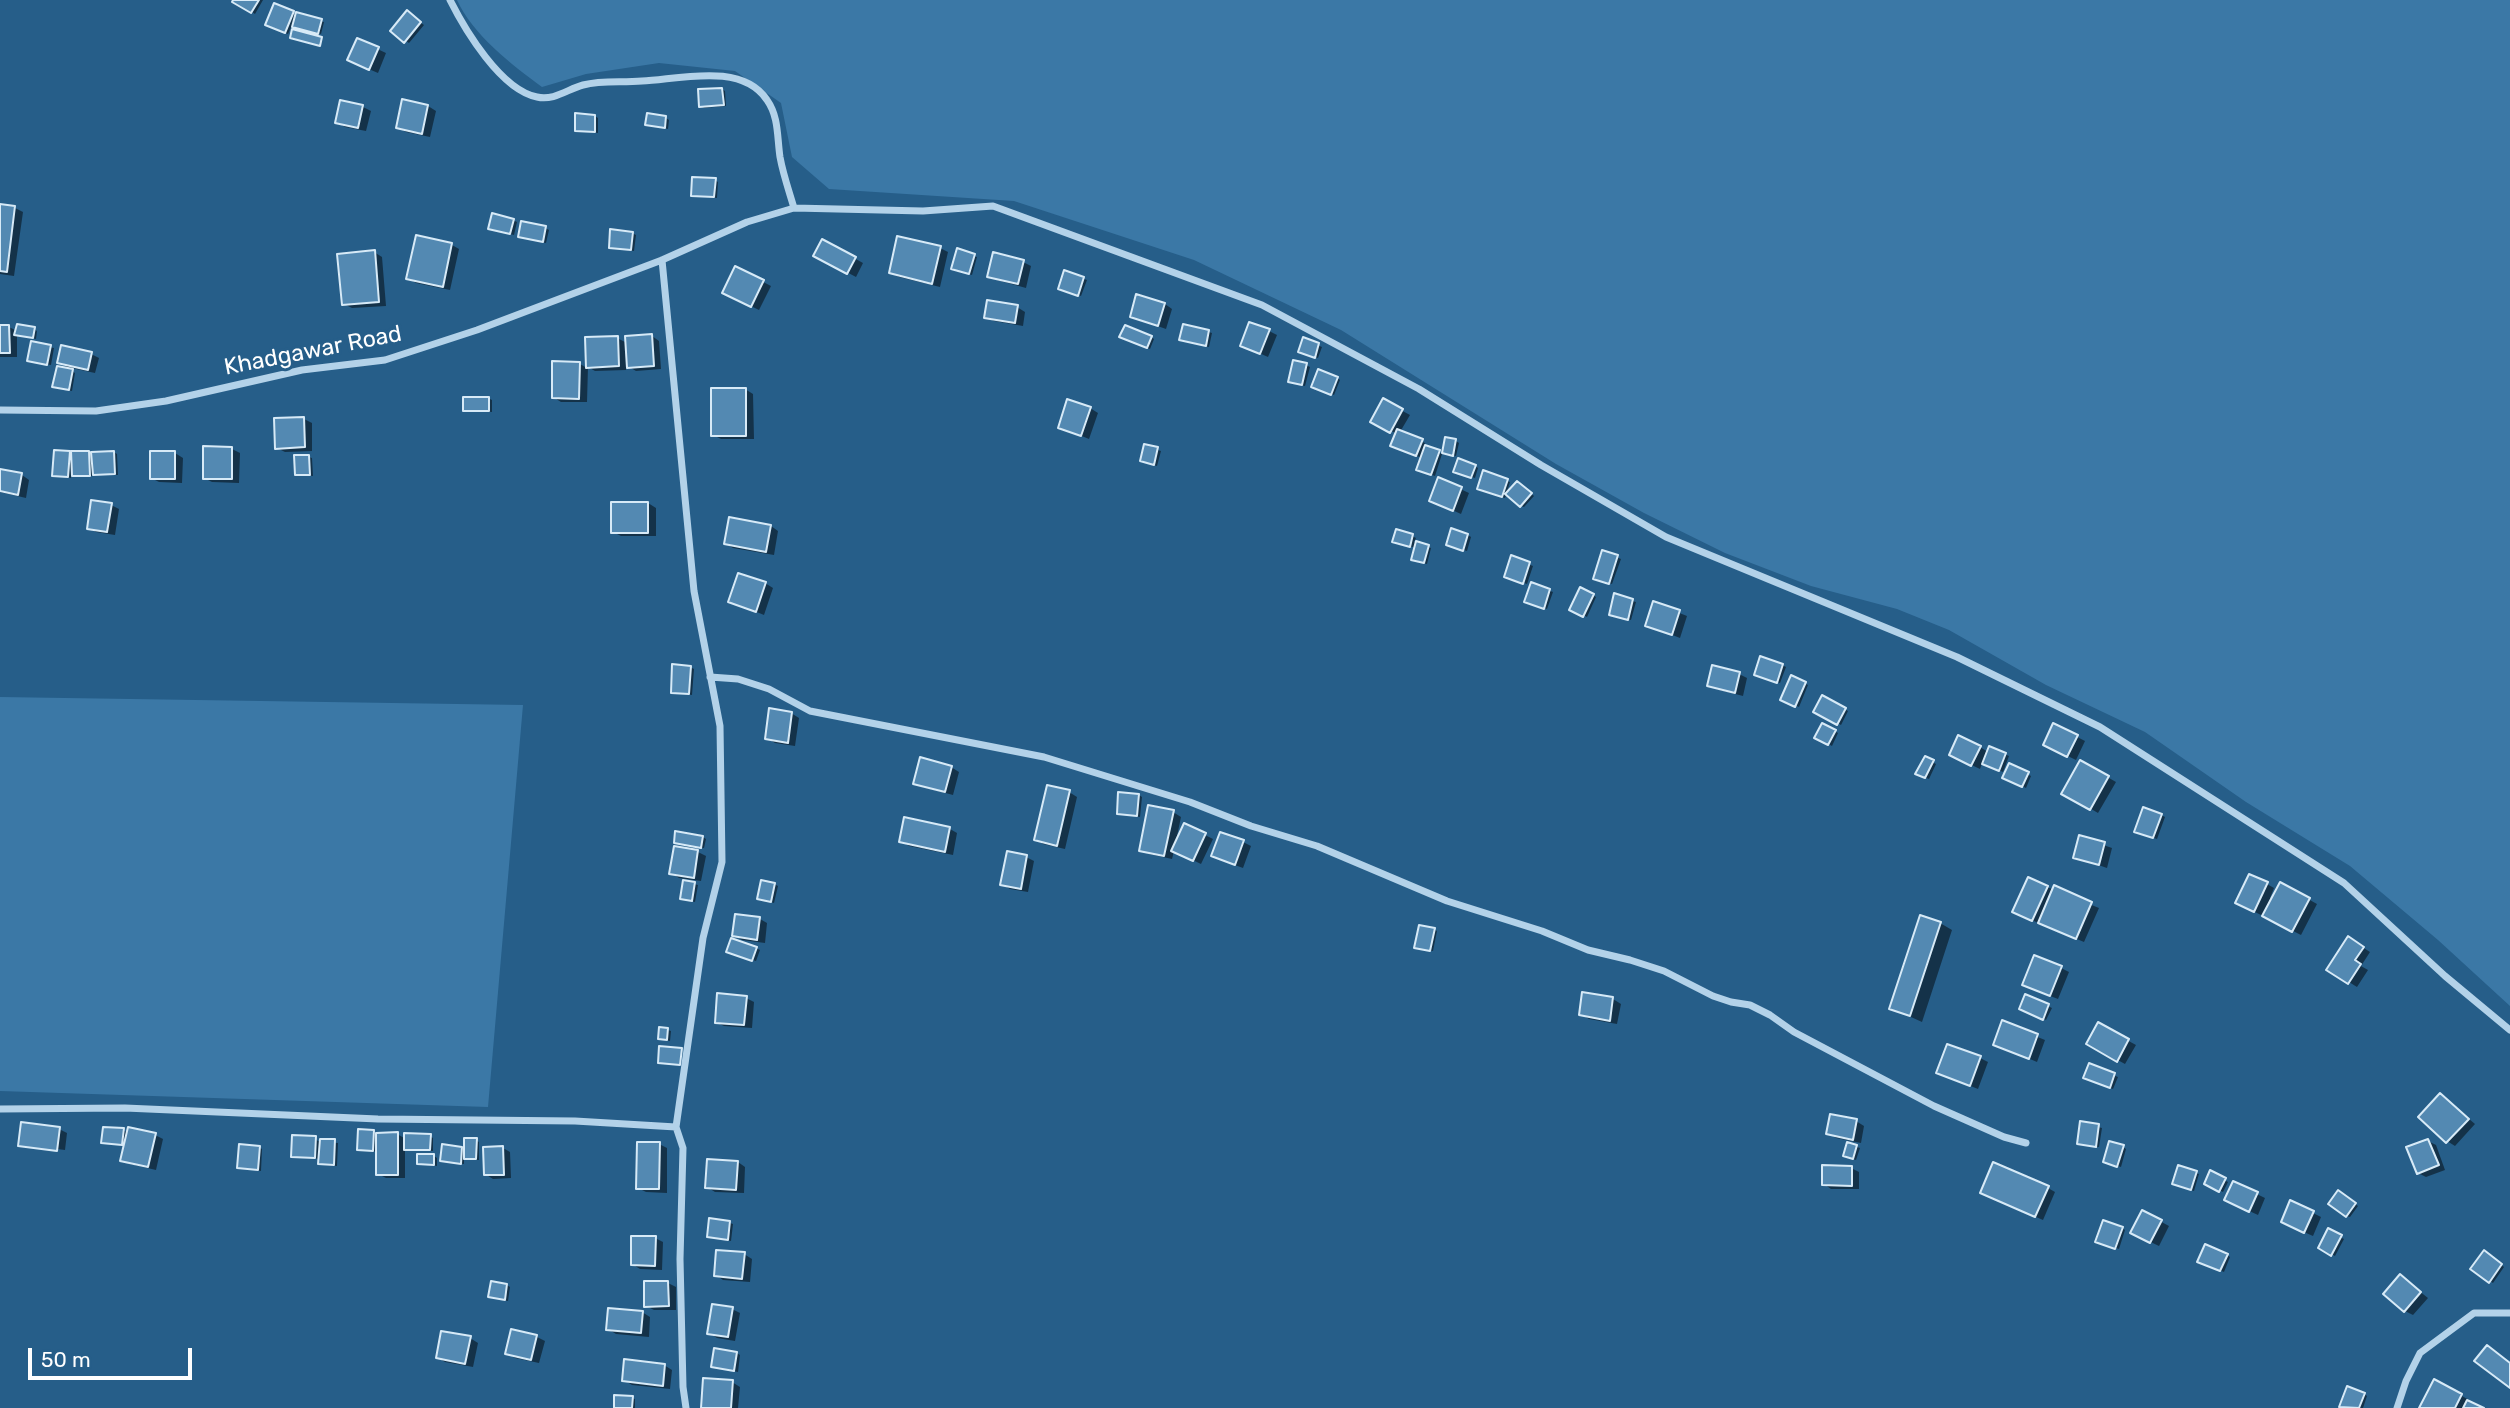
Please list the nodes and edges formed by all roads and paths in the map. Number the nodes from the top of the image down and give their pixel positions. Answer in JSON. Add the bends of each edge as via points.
{"nodes":[{"id":1,"x":450,"y":0,"type":"edge"},
{"id":2,"x":794,"y":208,"type":"junction"},
{"id":3,"x":662,"y":260,"type":"junction"},
{"id":4,"x":0,"y":410,"type":"edge"},
{"id":5,"x":710,"y":677,"type":"junction"},
{"id":6,"x":2510,"y":1030,"type":"edge"},
{"id":7,"x":0,"y":1109,"type":"edge"},
{"id":8,"x":676,"y":1127,"type":"junction"},
{"id":9,"x":2026,"y":1143,"type":"dead end"},
{"id":10,"x":2510,"y":1313,"type":"edge"},
{"id":11,"x":686,"y":1408,"type":"edge"},
{"id":12,"x":2398,"y":1408,"type":"edge"}],
"edges":[{"from":1,"to":2,"type":"street","via":[[473,41],[499,71],[520,90],[538,98],[604,81],[730,77],[757,86],[776,118],[780,158]]},
{"from":2,"to":3,"type":"street","name":"Khadgawar Road","via":[[747,222]]},
{"from":2,"to":6,"type":"street","name":"Khadgawar Road","via":[[923,211],[993,206],[1262,305],[1419,389],[1666,537],[1957,656],[2100,727],[2344,883]]},
{"from":3,"to":4,"type":"street","name":"Khadgawar Road","via":[[385,360],[302,370],[166,401],[96,411]]},
{"from":3,"to":5,"type":"street","via":[[694,591]]},
{"from":5,"to":8,"type":"street","via":[[720,726],[722,862],[704,938]]},
{"from":5,"to":9,"type":"street","via":[[748,682],[810,710],[1044,757],[1317,846],[1447,901],[1664,971],[1713,996],[1750,1005],[1934,1106]]},
{"from":7,"to":8,"type":"street","via":[[125,1108]]},
{"from":8,"to":11,"type":"street","via":[[683,1148],[680,1259]]},
{"from":10,"to":12,"type":"street","via":[[2474,1313],[2420,1353]]}]}
